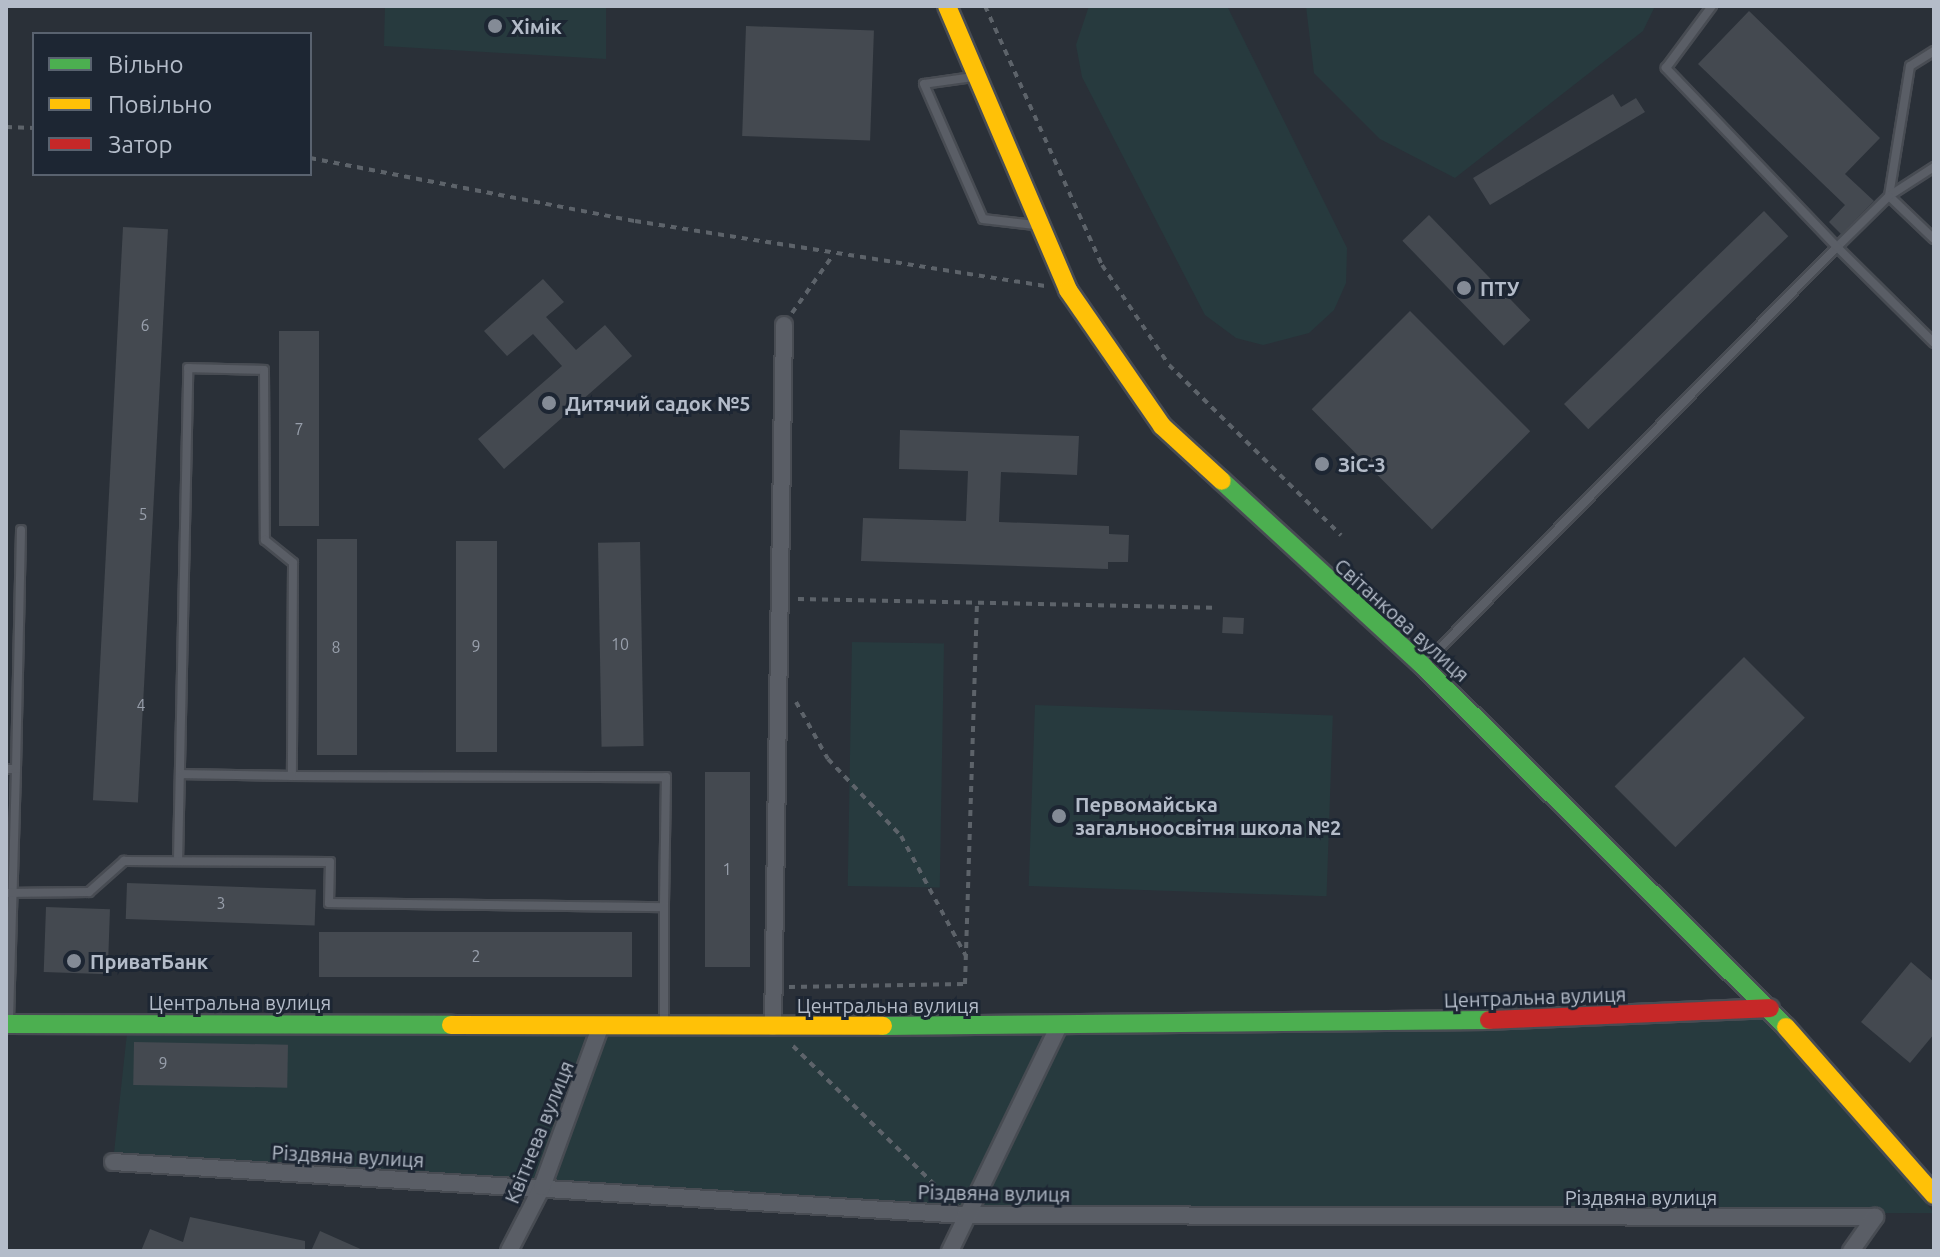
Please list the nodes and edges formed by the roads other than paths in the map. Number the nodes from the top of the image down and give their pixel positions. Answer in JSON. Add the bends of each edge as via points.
{"nodes":[{"id":1,"x":947,"y":6,"type":"edge"},
{"id":2,"x":1712,"y":6,"type":"edge"},
{"id":3,"x":1934,"y":51,"type":"edge"},
{"id":4,"x":974,"y":76,"type":"junction"},
{"id":5,"x":1934,"y":167,"type":"edge"},
{"id":6,"x":1889,"y":196,"type":"junction"},
{"id":7,"x":1035,"y":225,"type":"junction"},
{"id":8,"x":1934,"y":239,"type":"edge"},
{"id":9,"x":1837,"y":247,"type":"junction"},
{"id":10,"x":784,"y":325,"type":"road end"},
{"id":11,"x":1934,"y":343,"type":"edge"},
{"id":12,"x":21,"y":530,"type":"dead end"},
{"id":13,"x":1422,"y":665,"type":"junction"},
{"id":14,"x":11,"y":769,"type":"edge"},
{"id":15,"x":181,"y":774,"type":"junction"},
{"id":16,"x":292,"y":776,"type":"junction"},
{"id":17,"x":178,"y":861,"type":"junction"},
{"id":18,"x":9,"y":893,"type":"edge"},
{"id":19,"x":664,"y":907,"type":"junction"},
{"id":20,"x":1770,"y":1008,"type":"junction"},
{"id":21,"x":8,"y":1024,"type":"edge"},
{"id":22,"x":601,"y":1025,"type":"junction"},
{"id":23,"x":664,"y":1026,"type":"junction"},
{"id":24,"x":1059,"y":1026,"type":"junction"},
{"id":25,"x":773,"y":1027,"type":"junction"},
{"id":26,"x":113,"y":1162,"type":"dead end"},
{"id":27,"x":542,"y":1187,"type":"junction"},
{"id":28,"x":1934,"y":1195,"type":"edge"},
{"id":29,"x":965,"y":1215,"type":"junction"},
{"id":30,"x":509,"y":1251,"type":"edge"},
{"id":31,"x":950,"y":1251,"type":"edge"},
{"id":32,"x":1851,"y":1251,"type":"edge"}],
"edges":[{"from":1,"to":4,"type":"street","name":"Світанкова вулиця"},
{"from":2,"to":9,"type":"lane","via":[[1666,68]]},
{"from":3,"to":6,"type":"lane","via":[[1910,66]]},
{"from":4,"to":7,"type":"street","name":"Світанкова вулиця"},
{"from":4,"to":7,"type":"lane","via":[[924,84],[983,219]]},
{"from":5,"to":6,"type":"lane"},
{"from":6,"to":8,"type":"lane"},
{"from":6,"to":9,"type":"lane"},
{"from":7,"to":13,"type":"street","name":"Світанкова вулиця","via":[[1068,290],[1162,426]]},
{"from":9,"to":11,"type":"lane"},
{"from":9,"to":13,"type":"lane"},
{"from":10,"to":25,"type":"street"},
{"from":12,"to":14,"type":"lane"},
{"from":13,"to":20,"type":"street","name":"Світанкова вулиця"},
{"from":14,"to":18,"type":"lane"},
{"from":15,"to":16,"type":"lane"},
{"from":15,"to":16,"type":"lane","via":[[188,368],[264,370],[265,540],[293,563]]},
{"from":15,"to":17,"type":"lane"},
{"from":16,"to":19,"type":"lane","via":[[666,777]]},
{"from":17,"to":18,"type":"lane","via":[[124,861],[89,892]]},
{"from":17,"to":19,"type":"lane","via":[[330,862],[329,903]]},
{"from":18,"to":21,"type":"lane"},
{"from":19,"to":23,"type":"lane"},
{"from":20,"to":24,"type":"street","name":"Центральна вулиця","via":[[1342,1027]]},
{"from":20,"to":28,"type":"street","name":"Світанкова вулиця"},
{"from":21,"to":22,"type":"street","name":"Центральна вулиця"},
{"from":22,"to":23,"type":"street","name":"Центральна вулиця"},
{"from":22,"to":27,"type":"street","name":"Квітнева вулиця"},
{"from":23,"to":25,"type":"street","name":"Центральна вулиця"},
{"from":24,"to":25,"type":"street","name":"Центральна вулиця"},
{"from":24,"to":29,"type":"street"},
{"from":26,"to":27,"type":"street","name":"Різдвяна вулиця"},
{"from":27,"to":29,"type":"street","name":"Різдвяна вулиця"},
{"from":27,"to":30,"type":"street","name":"Квітнева вулиця"},
{"from":29,"to":31,"type":"street"},
{"from":29,"to":32,"type":"street","name":"Різдвяна вулиця","via":[[1875,1217]]}]}
